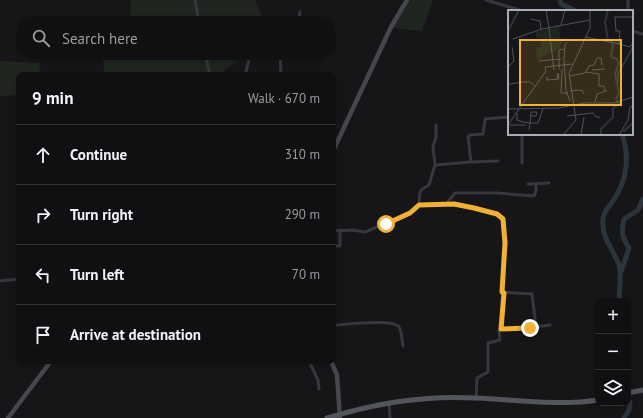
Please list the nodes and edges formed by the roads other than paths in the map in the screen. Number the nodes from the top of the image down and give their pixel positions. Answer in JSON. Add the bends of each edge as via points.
{"nodes":[{"id":1,"x":195,"y":0,"type":"edge"},
{"id":2,"x":407,"y":0,"type":"edge"},
{"id":3,"x":486,"y":0,"type":"edge"},
{"id":4,"x":520,"y":10,"type":"edge"},
{"id":5,"x":300,"y":12,"type":"dead end"},
{"id":6,"x":198,"y":16,"type":"edge"},
{"id":7,"x":299,"y":16,"type":"edge"},
{"id":8,"x":633,"y":31,"type":"edge"},
{"id":9,"x":643,"y":34,"type":"edge"},
{"id":10,"x":207,"y":60,"type":"edge"},
{"id":11,"x":249,"y":60,"type":"edge"},
{"id":12,"x":280,"y":60,"type":"edge"},
{"id":13,"x":209,"y":72,"type":"edge"},
{"id":14,"x":246,"y":72,"type":"edge"},
{"id":15,"x":281,"y":72,"type":"edge"},
{"id":16,"x":508,"y":117,"type":"edge"},
{"id":17,"x":436,"y":125,"type":"dead end"},
{"id":18,"x":521,"y":135,"type":"edge"},
{"id":19,"x":336,"y":144,"type":"edge"},
{"id":20,"x":498,"y":161,"type":"dead end"},
{"id":21,"x":471,"y":162,"type":"junction"},
{"id":22,"x":522,"y":163,"type":"dead end"},
{"id":23,"x":435,"y":165,"type":"junction"},
{"id":24,"x":549,"y":183,"type":"dead end"},
{"id":25,"x":528,"y":184,"type":"dead end"},
{"id":26,"x":536,"y":184,"type":"junction"},
{"id":27,"x":446,"y":204,"type":"junction"},
{"id":28,"x":419,"y":205,"type":"junction"},
{"id":29,"x":340,"y":230,"type":"junction"},
{"id":30,"x":336,"y":231,"type":"edge"},
{"id":31,"x":336,"y":246,"type":"edge"},
{"id":32,"x":16,"y":279,"type":"edge"},
{"id":33,"x":0,"y":281,"type":"edge"},
{"id":34,"x":504,"y":293,"type":"junction"},
{"id":35,"x":336,"y":325,"type":"edge"},
{"id":36,"x":550,"y":325,"type":"dead end"},
{"id":37,"x":536,"y":327,"type":"junction"},
{"id":38,"x":501,"y":329,"type":"junction"},
{"id":39,"x":403,"y":346,"type":"dead end"},
{"id":40,"x":49,"y":364,"type":"edge"},
{"id":41,"x":311,"y":364,"type":"edge"},
{"id":42,"x":332,"y":364,"type":"edge"},
{"id":43,"x":319,"y":389,"type":"dead end"},
{"id":44,"x":643,"y":390,"type":"edge"},
{"id":45,"x":631,"y":393,"type":"edge"},
{"id":46,"x":476,"y":398,"type":"junction"},
{"id":47,"x":595,"y":400,"type":"edge"},
{"id":48,"x":389,"y":402,"type":"junction"},
{"id":49,"x":340,"y":416,"type":"edge"},
{"id":50,"x":8,"y":418,"type":"edge"},
{"id":51,"x":327,"y":418,"type":"edge"},
{"id":52,"x":390,"y":418,"type":"edge"}],
"edges":[{"from":1,"to":6,"type":"street"},
{"from":2,"to":19,"type":"street","via":[[390,27]]},
{"from":3,"to":4,"type":"street"},
{"from":5,"to":7,"type":"street"},
{"from":8,"to":9,"type":"street"},
{"from":10,"to":13,"type":"street"},
{"from":11,"to":14,"type":"street"},
{"from":12,"to":15,"type":"street"},
{"from":16,"to":21,"type":"street","via":[[485,119],[483,134],[468,137]]},
{"from":17,"to":23,"type":"street","via":[[433,146]]},
{"from":18,"to":22,"type":"street"},
{"from":20,"to":21,"type":"street"},
{"from":21,"to":23,"type":"street"},
{"from":23,"to":28,"type":"street","via":[[429,185],[419,191]]},
{"from":24,"to":26,"type":"street"},
{"from":25,"to":26,"type":"street"},
{"from":26,"to":27,"type":"street","via":[[534,196],[455,193]]},
{"from":27,"to":28,"type":"street"},
{"from":27,"to":34,"type":"street","via":[[497,214],[503,219],[505,243],[501,285]]},
{"from":28,"to":29,"type":"street","via":[[410,213],[365,232]]},
{"from":29,"to":30,"type":"street"},
{"from":29,"to":31,"type":"street","via":[[340,246]]},
{"from":32,"to":33,"type":"street"},
{"from":34,"to":37,"type":"street","via":[[532,294]]},
{"from":34,"to":38,"type":"street"},
{"from":35,"to":39,"type":"street","via":[[390,323],[399,328]]},
{"from":36,"to":37,"type":"street"},
{"from":37,"to":38,"type":"street"},
{"from":38,"to":46,"type":"street","via":[[500,340],[487,344],[488,372],[477,378]]},
{"from":40,"to":50,"type":"street"},
{"from":41,"to":43,"type":"street"},
{"from":42,"to":49,"type":"street","via":[[337,375]]},
{"from":44,"to":45,"type":"main road"},
{"from":46,"to":47,"type":"main road","via":[[559,403]]},
{"from":46,"to":48,"type":"main road","via":[[430,398]]},
{"from":48,"to":49,"type":"main road","via":[[356,409]]},
{"from":48,"to":52,"type":"street"},
{"from":49,"to":51,"type":"main road"}]}
